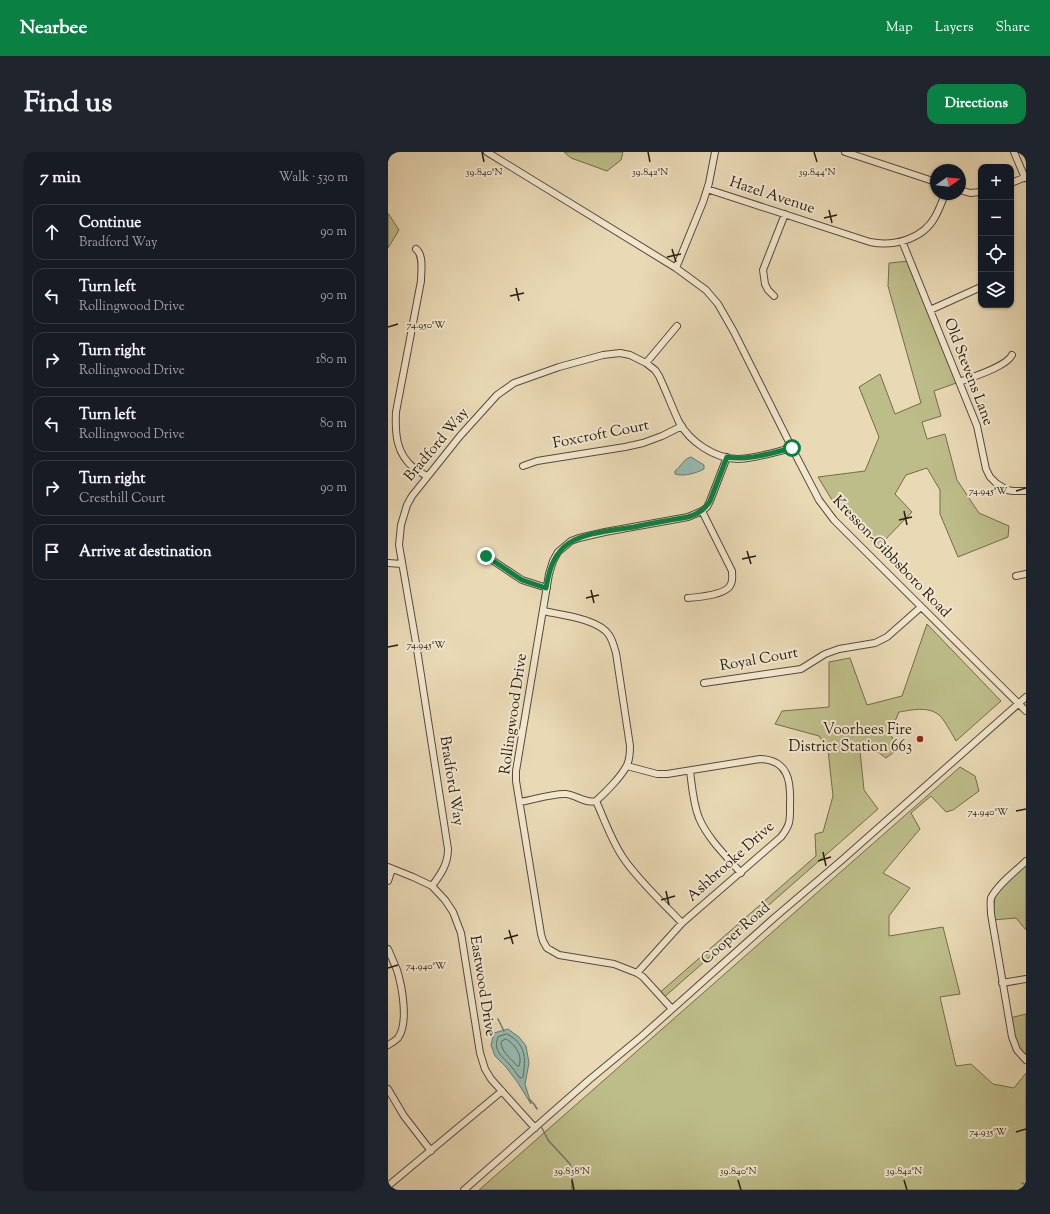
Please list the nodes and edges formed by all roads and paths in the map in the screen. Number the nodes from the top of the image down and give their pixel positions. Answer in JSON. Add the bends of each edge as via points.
{"nodes":[{"id":1,"x":488,"y":152,"type":"edge"},
{"id":2,"x":708,"y":152,"type":"edge"},
{"id":3,"x":845,"y":152,"type":"edge"},
{"id":4,"x":1014,"y":152,"type":"edge"},
{"id":5,"x":715,"y":153,"type":"edge"},
{"id":6,"x":1025,"y":178,"type":"edge"},
{"id":7,"x":930,"y":180,"type":"edge"},
{"id":8,"x":1014,"y":182,"type":"edge"},
{"id":9,"x":707,"y":189,"type":"junction"},
{"id":10,"x":966,"y":192,"type":"edge"},
{"id":11,"x":978,"y":192,"type":"edge"},
{"id":12,"x":942,"y":200,"type":"edge"},
{"id":13,"x":785,"y":214,"type":"junction"},
{"id":14,"x":902,"y":241,"type":"junction"},
{"id":15,"x":416,"y":249,"type":"dead end"},
{"id":16,"x":676,"y":268,"type":"junction"},
{"id":17,"x":978,"y":288,"type":"edge"},
{"id":18,"x":774,"y":296,"type":"dead end"},
{"id":19,"x":930,"y":310,"type":"junction"},
{"id":20,"x":677,"y":326,"type":"dead end"},
{"id":21,"x":1012,"y":355,"type":"dead end"},
{"id":22,"x":646,"y":363,"type":"junction"},
{"id":23,"x":959,"y":382,"type":"junction"},
{"id":24,"x":682,"y":426,"type":"junction"},
{"id":25,"x":792,"y":448,"type":"junction"},
{"id":26,"x":727,"y":457,"type":"junction"},
{"id":27,"x":523,"y":466,"type":"dead end"},
{"id":28,"x":428,"y":476,"type":"junction"},
{"id":29,"x":1026,"y":491,"type":"edge"},
{"id":30,"x":702,"y":511,"type":"junction"},
{"id":31,"x":486,"y":556,"type":"dead end"},
{"id":32,"x":388,"y":563,"type":"edge"},
{"id":33,"x":402,"y":564,"type":"junction"},
{"id":34,"x":1026,"y":574,"type":"edge"},
{"id":35,"x":1016,"y":576,"type":"dead end"},
{"id":36,"x":546,"y":588,"type":"junction"},
{"id":37,"x":688,"y":598,"type":"dead end"},
{"id":38,"x":921,"y":607,"type":"junction"},
{"id":39,"x":543,"y":611,"type":"junction"},
{"id":40,"x":704,"y":683,"type":"dead end"},
{"id":41,"x":1026,"y":698,"type":"edge"},
{"id":42,"x":1019,"y":704,"type":"junction"},
{"id":43,"x":1026,"y":711,"type":"edge"},
{"id":44,"x":627,"y":766,"type":"junction"},
{"id":45,"x":690,"y":771,"type":"junction"},
{"id":46,"x":596,"y":801,"type":"junction"},
{"id":47,"x":520,"y":802,"type":"junction"},
{"id":48,"x":1026,"y":861,"type":"edge"},
{"id":49,"x":390,"y":868,"type":"edge"},
{"id":50,"x":741,"y":873,"type":"junction"},
{"id":51,"x":388,"y":880,"type":"edge"},
{"id":52,"x":432,"y":886,"type":"junction"},
{"id":53,"x":682,"y":923,"type":"junction"},
{"id":54,"x":388,"y":949,"type":"edge"},
{"id":55,"x":637,"y":973,"type":"junction"},
{"id":56,"x":1026,"y":979,"type":"edge"},
{"id":57,"x":1002,"y":983,"type":"junction"},
{"id":58,"x":672,"y":1009,"type":"junction"},
{"id":59,"x":388,"y":1045,"type":"edge"},
{"id":60,"x":1026,"y":1060,"type":"edge"},
{"id":61,"x":388,"y":1089,"type":"edge"},
{"id":62,"x":502,"y":1091,"type":"junction"},
{"id":63,"x":535,"y":1128,"type":"junction"},
{"id":64,"x":431,"y":1151,"type":"junction"},
{"id":65,"x":388,"y":1186,"type":"edge"},
{"id":66,"x":464,"y":1190,"type":"edge"}],
"edges":[{"from":1,"to":16,"type":"street","name":"Kresson-Gibbsboro Road"},
{"from":2,"to":5,"type":"street"},
{"from":3,"to":7,"type":"street"},
{"from":4,"to":6,"type":"street"},
{"from":5,"to":9,"type":"street"},
{"from":6,"to":8,"type":"street"},
{"from":9,"to":13,"type":"street","name":"Hazel Avenue"},
{"from":9,"to":16,"type":"street"},
{"from":10,"to":11,"type":"street"},
{"from":12,"to":14,"type":"street","name":"Hazel Avenue","via":[[935,218],[928,226],[917,236]]},
{"from":13,"to":14,"type":"street","name":"Hazel Avenue","via":[[870,242],[889,244]]},
{"from":13,"to":18,"type":"street","via":[[764,270],[768,290]]},
{"from":14,"to":19,"type":"street","name":"Old Stevens Lane"},
{"from":15,"to":28,"type":"street","via":[[419,251],[422,267],[396,412],[395,433],[406,460]]},
{"from":16,"to":25,"type":"street","name":"Kresson-Gibbsboro Road","via":[[697,282],[718,304]]},
{"from":17,"to":19,"type":"street"},
{"from":19,"to":23,"type":"street","name":"Old Stevens Lane"},
{"from":20,"to":22,"type":"street"},
{"from":21,"to":23,"type":"street","via":[[1000,366]]},
{"from":22,"to":24,"type":"street","name":"Bradford Way","via":[[659,376]]},
{"from":22,"to":28,"type":"street","name":"Bradford Way","via":[[620,353],[602,355],[514,383],[497,395]]},
{"from":23,"to":29,"type":"street","name":"Old Stevens Lane","via":[[977,426],[990,477],[1006,490]]},
{"from":24,"to":26,"type":"street","name":"Bradford Way","via":[[704,448]]},
{"from":24,"to":27,"type":"street","name":"Foxcroft Court","via":[[643,443],[537,461]]},
{"from":25,"to":26,"type":"street","name":"Bradford Way","via":[[737,459]]},
{"from":25,"to":38,"type":"street","name":"Kresson-Gibbsboro Road","via":[[819,500],[834,520]]},
{"from":26,"to":30,"type":"street","via":[[710,501]]},
{"from":28,"to":33,"type":"street","name":"Bradford Way","via":[[412,496],[404,514],[399,544]]},
{"from":30,"to":36,"type":"street","name":"Rollingwood Drive","via":[[688,517],[604,532],[571,541],[558,552],[553,561]]},
{"from":30,"to":37,"type":"street","via":[[732,571],[733,578],[729,588],[724,591]]},
{"from":31,"to":36,"type":"street","via":[[522,580]]},
{"from":32,"to":33,"type":"street"},
{"from":33,"to":52,"type":"street","name":"Bradford Way","via":[[448,849],[446,865]]},
{"from":34,"to":35,"type":"street"},
{"from":36,"to":39,"type":"street","name":"Rollingwood Drive"},
{"from":38,"to":40,"type":"street","name":"Royal Court","via":[[887,637],[875,644],[839,648],[801,668]]},
{"from":38,"to":42,"type":"street","name":"Kresson-Gibbsboro Road"},
{"from":39,"to":44,"type":"street","via":[[594,623],[609,635],[616,653],[630,746]]},
{"from":39,"to":47,"type":"street","name":"Rollingwood Drive","via":[[516,771]]},
{"from":41,"to":42,"type":"street","name":"Cooper Road"},
{"from":42,"to":43,"type":"street","name":"Kresson-Gibbsboro Road"},
{"from":42,"to":58,"type":"street","name":"Cooper Road"},
{"from":44,"to":45,"type":"street","name":"Ashbrooke Drive","via":[[656,774]]},
{"from":44,"to":46,"type":"street"},
{"from":45,"to":50,"type":"street","via":[[699,817],[712,839]]},
{"from":45,"to":50,"type":"street","name":"Ashbrooke Drive","via":[[766,759],[778,764],[787,776],[790,787],[790,824],[781,837]]},
{"from":46,"to":47,"type":"street","via":[[567,794]]},
{"from":46,"to":53,"type":"street","via":[[624,859]]},
{"from":47,"to":55,"type":"street","name":"Rollingwood Drive","via":[[541,934],[547,948],[559,955],[614,964]]},
{"from":48,"to":57,"type":"street","via":[[996,890],[990,903]]},
{"from":49,"to":51,"type":"street"},
{"from":49,"to":52,"type":"street","name":"Eastwood Drive"},
{"from":50,"to":53,"type":"street","name":"Ashbrooke Drive"},
{"from":52,"to":62,"type":"street","name":"Eastwood Drive","via":[[445,900],[461,933],[480,1053],[491,1079]]},
{"from":53,"to":55,"type":"street","name":"Ashbrooke Drive"},
{"from":54,"to":59,"type":"street","via":[[397,970],[404,1018],[404,1025],[398,1037]]},
{"from":55,"to":58,"type":"street","name":"Rollingwood Drive"},
{"from":56,"to":57,"type":"street"},
{"from":57,"to":60,"type":"street","via":[[1014,1047]]},
{"from":58,"to":63,"type":"street","name":"Cooper Road"},
{"from":61,"to":64,"type":"street","via":[[404,1116]]},
{"from":62,"to":63,"type":"street","name":"Eastwood Drive"},
{"from":62,"to":64,"type":"street"},
{"from":63,"to":66,"type":"street","name":"Cooper Road"},
{"from":64,"to":65,"type":"street"}]}
